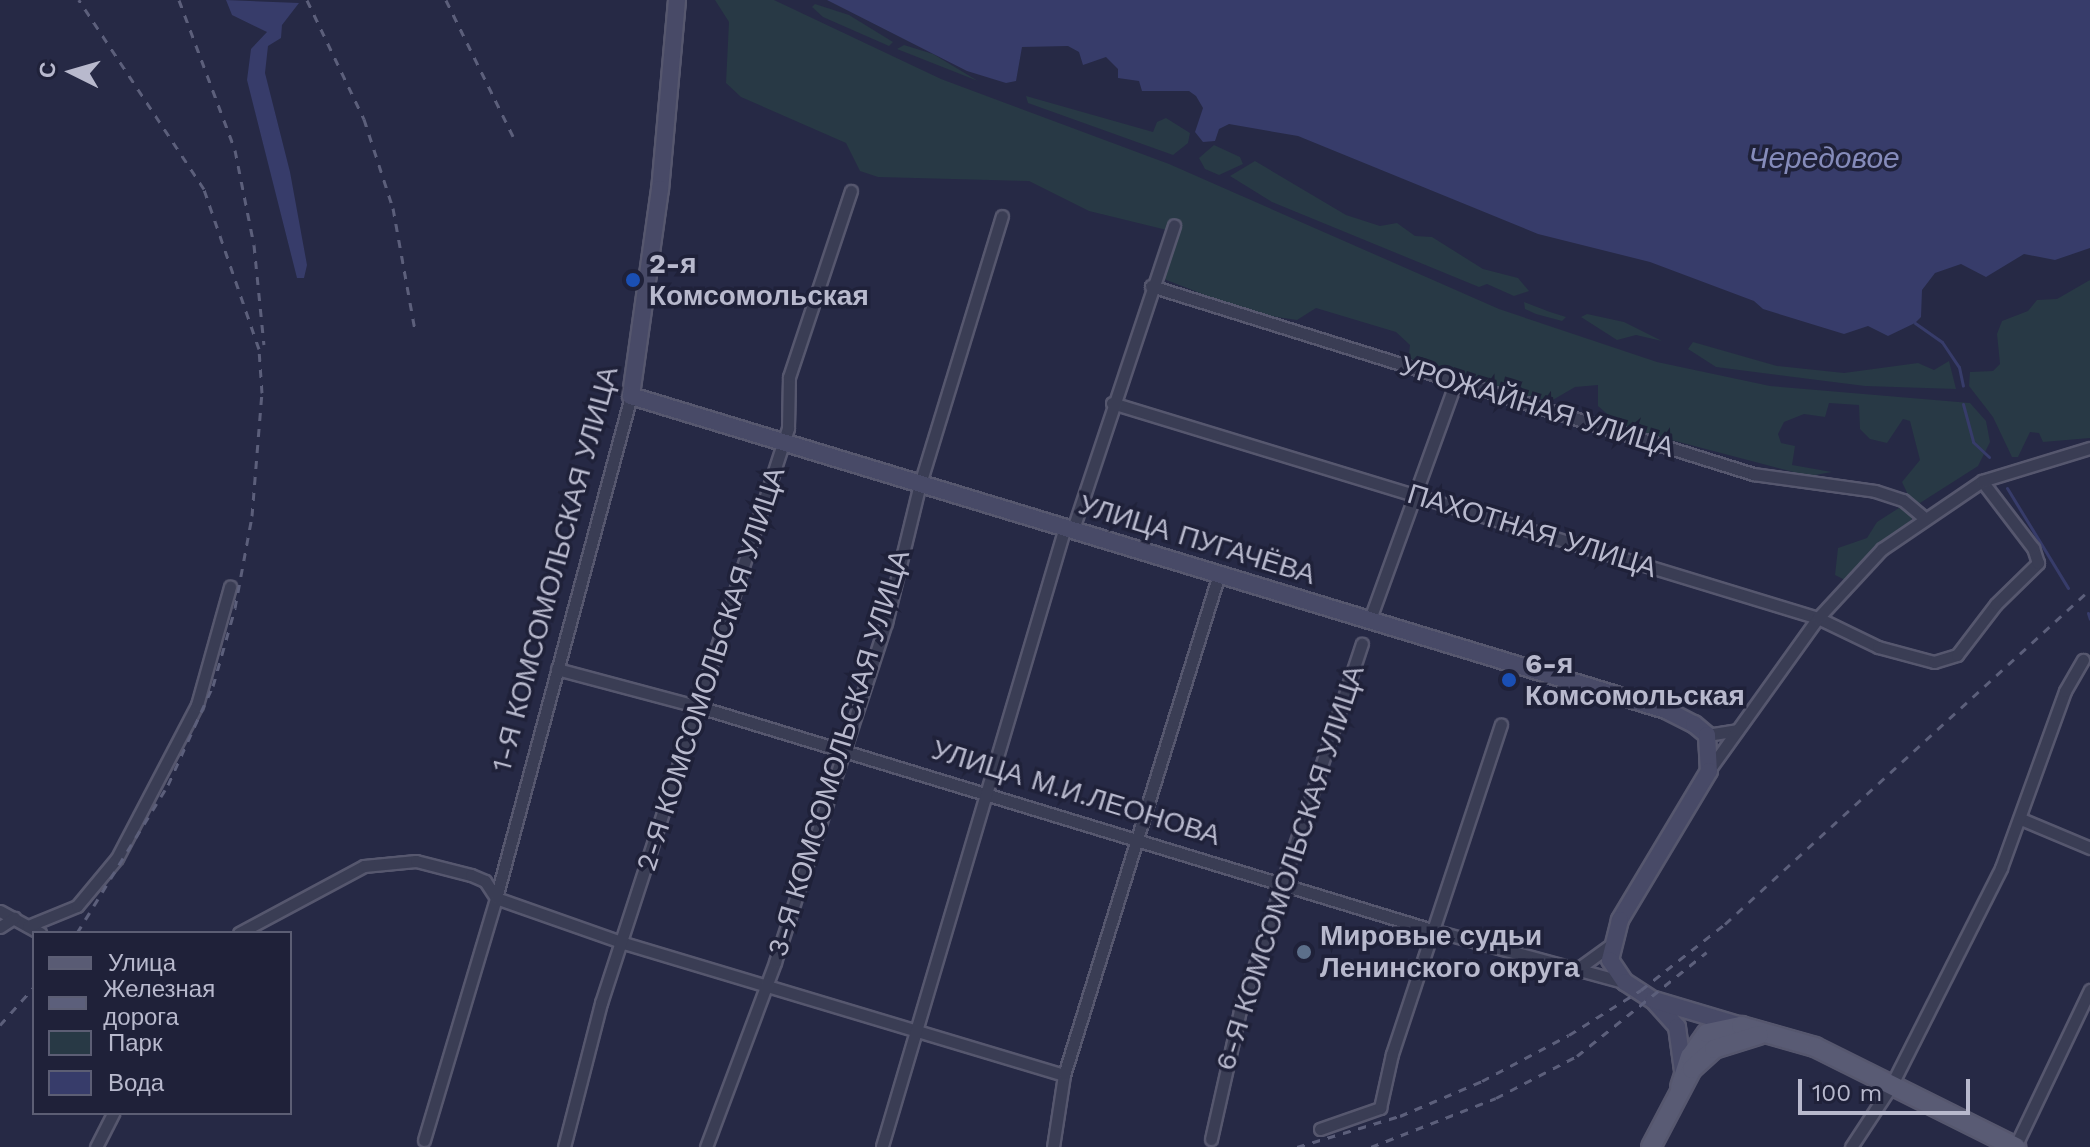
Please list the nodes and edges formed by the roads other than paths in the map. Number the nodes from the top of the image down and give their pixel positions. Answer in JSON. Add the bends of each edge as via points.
{"nodes":[{"id":1,"x":677,"y":0,"type":"edge"},
{"id":2,"x":851,"y":191,"type":"dead end"},
{"id":3,"x":1002,"y":216,"type":"dead end"},
{"id":4,"x":1174,"y":225,"type":"dead end"},
{"id":5,"x":1151,"y":286,"type":"junction"},
{"id":6,"x":1455,"y":384,"type":"junction"},
{"id":7,"x":631,"y":396,"type":"junction"},
{"id":8,"x":1112,"y":403,"type":"junction"},
{"id":9,"x":783,"y":443,"type":"junction"},
{"id":10,"x":2090,"y":448,"type":"edge"},
{"id":11,"x":1982,"y":481,"type":"junction"},
{"id":12,"x":920,"y":484,"type":"junction"},
{"id":13,"x":1416,"y":495,"type":"junction"},
{"id":14,"x":1923,"y":517,"type":"junction"},
{"id":15,"x":1069,"y":528,"type":"junction"},
{"id":16,"x":1219,"y":574,"type":"junction"},
{"id":17,"x":230,"y":587,"type":"dead end"},
{"id":18,"x":1818,"y":618,"type":"junction"},
{"id":19,"x":1370,"y":619,"type":"junction"},
{"id":20,"x":1362,"y":644,"type":"dead end"},
{"id":21,"x":2083,"y":660,"type":"dead end"},
{"id":22,"x":557,"y":669,"type":"junction"},
{"id":23,"x":696,"y":706,"type":"junction"},
{"id":24,"x":1501,"y":725,"type":"dead end"},
{"id":25,"x":1738,"y":729,"type":"junction"},
{"id":26,"x":1707,"y":735,"type":"junction"},
{"id":27,"x":844,"y":751,"type":"junction"},
{"id":28,"x":1709,"y":771,"type":"junction"},
{"id":29,"x":988,"y":795,"type":"junction"},
{"id":30,"x":2021,"y":819,"type":"junction"},
{"id":31,"x":1138,"y":841,"type":"junction"},
{"id":32,"x":2090,"y":848,"type":"edge"},
{"id":33,"x":1282,"y":885,"type":"junction"},
{"id":34,"x":496,"y":898,"type":"junction"},
{"id":35,"x":0,"y":911,"type":"edge"},
{"id":36,"x":14,"y":918,"type":"junction"},
{"id":37,"x":28,"y":926,"type":"junction"},
{"id":38,"x":0,"y":927,"type":"edge"},
{"id":39,"x":1432,"y":930,"type":"junction"},
{"id":40,"x":37,"y":931,"type":"edge"},
{"id":41,"x":243,"y":931,"type":"edge"},
{"id":42,"x":624,"y":943,"type":"junction"},
{"id":43,"x":1612,"y":944,"type":"junction"},
{"id":44,"x":1579,"y":968,"type":"junction"},
{"id":45,"x":765,"y":982,"type":"junction"},
{"id":46,"x":1625,"y":982,"type":"junction"},
{"id":47,"x":2090,"y":990,"type":"edge"},
{"id":48,"x":1647,"y":995,"type":"junction"},
{"id":49,"x":1696,"y":1013,"type":"junction"},
{"id":50,"x":1677,"y":1027,"type":"junction"},
{"id":51,"x":920,"y":1028,"type":"junction"},
{"id":52,"x":1740,"y":1032,"type":"junction"},
{"id":53,"x":1703,"y":1038,"type":"junction"},
{"id":54,"x":1692,"y":1069,"type":"junction"},
{"id":55,"x":1064,"y":1075,"type":"junction"},
{"id":56,"x":1891,"y":1086,"type":"junction"},
{"id":57,"x":1680,"y":1087,"type":"junction"},
{"id":58,"x":112,"y":1115,"type":"edge"},
{"id":59,"x":1320,"y":1129,"type":"dead end"},
{"id":60,"x":1211,"y":1139,"type":"dead end"},
{"id":61,"x":424,"y":1140,"type":"dead end"},
{"id":62,"x":882,"y":1146,"type":"edge"},
{"id":63,"x":96,"y":1147,"type":"edge"},
{"id":64,"x":564,"y":1147,"type":"edge"},
{"id":65,"x":706,"y":1147,"type":"edge"},
{"id":66,"x":1053,"y":1147,"type":"edge"},
{"id":67,"x":1651,"y":1147,"type":"edge"},
{"id":68,"x":1851,"y":1147,"type":"edge"},
{"id":69,"x":2016,"y":1147,"type":"edge"}],
"edges":[{"from":1,"to":7,"type":"main road","name":"1-Я КОМСОМОЛЬСКАЯ УЛИЦА","via":[[660,189]]},
{"from":2,"to":9,"type":"street","name":"2-Я КОМСОМОЛЬСКАЯ УЛИЦА","via":[[789,377],[790,415]]},
{"from":3,"to":12,"type":"street","name":"3-Я КОМСОМОЛЬСКАЯ УЛИЦА"},
{"from":4,"to":5,"type":"street"},
{"from":5,"to":6,"type":"street","name":"УРОЖАЙНАЯ УЛИЦА"},
{"from":5,"to":8,"type":"street"},
{"from":6,"to":13,"type":"street"},
{"from":6,"to":14,"type":"street","name":"УРОЖАЙНАЯ УЛИЦА","via":[[1753,474],[1875,491],[1903,500]]},
{"from":7,"to":9,"type":"main road","name":"УЛИЦА ПУГАЧЁВА"},
{"from":7,"to":22,"type":"street","name":"1-Я КОМСОМОЛЬСКАЯ УЛИЦА"},
{"from":8,"to":13,"type":"street","name":"ПАХОТНАЯ УЛИЦА"},
{"from":8,"to":15,"type":"street"},
{"from":9,"to":12,"type":"main road","name":"УЛИЦА ПУГАЧЁВА"},
{"from":9,"to":23,"type":"street","name":"2-Я КОМСОМОЛЬСКАЯ УЛИЦА"},
{"from":10,"to":11,"type":"street"},
{"from":11,"to":14,"type":"street"},
{"from":11,"to":18,"type":"street","name":"ПАХОТНАЯ УЛИЦА","via":[[2033,548],[2038,563],[1949,662],[1915,659],[1878,647]]},
{"from":12,"to":15,"type":"main road","name":"УЛИЦА ПУГАЧЁВА"},
{"from":12,"to":27,"type":"street","name":"3-Я КОМСОМОЛЬСКАЯ УЛИЦА","via":[[886,623]]},
{"from":13,"to":18,"type":"street","name":"ПАХОТНАЯ УЛИЦА"},
{"from":13,"to":19,"type":"street"},
{"from":14,"to":18,"type":"street","via":[[1848,581]]},
{"from":15,"to":16,"type":"main road","name":"УЛИЦА ПУГАЧЁВА"},
{"from":15,"to":29,"type":"street"},
{"from":16,"to":19,"type":"main road","name":"УЛИЦА ПУГАЧЁВА"},
{"from":16,"to":31,"type":"street"},
{"from":17,"to":37,"type":"street","via":[[197,705],[117,858],[77,906]]},
{"from":18,"to":25,"type":"street"},
{"from":19,"to":26,"type":"main road","name":"УЛИЦА ПУГАЧЁВА","via":[[1666,710]]},
{"from":20,"to":33,"type":"street","name":"6-Я КОМСОМОЛЬСКАЯ УЛИЦА"},
{"from":21,"to":30,"type":"street","via":[[2065,691]]},
{"from":22,"to":23,"type":"street","name":"УЛИЦА М.И.ЛЕОНОВА"},
{"from":22,"to":34,"type":"street","name":"1-Я КОМСОМОЛЬСКАЯ УЛИЦА"},
{"from":23,"to":27,"type":"street","name":"УЛИЦА М.И.ЛЕОНОВА"},
{"from":23,"to":42,"type":"street","name":"2-Я КОМСОМОЛЬСКАЯ УЛИЦА"},
{"from":24,"to":39,"type":"street"},
{"from":25,"to":26,"type":"street"},
{"from":25,"to":28,"type":"street"},
{"from":26,"to":28,"type":"main road"},
{"from":27,"to":29,"type":"street","name":"УЛИЦА М.И.ЛЕОНОВА"},
{"from":27,"to":45,"type":"street","name":"3-Я КОМСОМОЛЬСКАЯ УЛИЦА"},
{"from":28,"to":43,"type":"main road","via":[[1620,920]]},
{"from":29,"to":31,"type":"street","name":"УЛИЦА М.И.ЛЕОНОВА"},
{"from":29,"to":51,"type":"street"},
{"from":30,"to":32,"type":"street"},
{"from":30,"to":56,"type":"street"},
{"from":31,"to":33,"type":"street","name":"УЛИЦА М.И.ЛЕОНОВА"},
{"from":31,"to":55,"type":"street"},
{"from":33,"to":39,"type":"street","name":"УЛИЦА М.И.ЛЕОНОВА"},
{"from":33,"to":60,"type":"street","name":"6-Я КОМСОМОЛЬСКАЯ УЛИЦА","via":[[1240,1010]]},
{"from":34,"to":41,"type":"street","via":[[485,881],[471,875],[416,861],[388,861],[364,866]]},
{"from":34,"to":42,"type":"street"},
{"from":34,"to":61,"type":"street","name":"1-Я КОМСОМОЛЬСКАЯ УЛИЦА"},
{"from":35,"to":36,"type":"street"},
{"from":36,"to":37,"type":"street"},
{"from":36,"to":38,"type":"street"},
{"from":37,"to":40,"type":"street"},
{"from":39,"to":44,"type":"street","name":"УЛИЦА М.И.ЛЕОНОВА"},
{"from":39,"to":59,"type":"street","via":[[1380,1108]]},
{"from":42,"to":45,"type":"street"},
{"from":42,"to":64,"type":"street","name":"2-Я КОМСОМОЛЬСКАЯ УЛИЦА","via":[[601,1003]]},
{"from":43,"to":44,"type":"street"},
{"from":43,"to":46,"type":"main road","via":[[1610,960]]},
{"from":43,"to":48,"type":"main road"},
{"from":44,"to":46,"type":"street","name":"УЛИЦА М.И.ЛЕОНОВА"},
{"from":45,"to":51,"type":"street"},
{"from":45,"to":65,"type":"street","name":"3-Я КОМСОМОЛЬСКАЯ УЛИЦА"},
{"from":46,"to":48,"type":"main road","name":"УЛИЦА М.И.ЛЕОНОВА"},
{"from":47,"to":69,"type":"street"},
{"from":48,"to":49,"type":"main road"},
{"from":48,"to":50,"type":"main road"},
{"from":49,"to":52,"type":"main road"},
{"from":49,"to":53,"type":"main road"},
{"from":50,"to":53,"type":"main road"},
{"from":50,"to":57,"type":"main road","via":[[1684,1054]]},
{"from":51,"to":55,"type":"street"},
{"from":51,"to":62,"type":"street"},
{"from":52,"to":53,"type":"main road","via":[[1715,1029]]},
{"from":52,"to":54,"type":"main road"},
{"from":52,"to":56,"type":"main road","via":[[1769,1033],[1815,1047]]},
{"from":53,"to":54,"type":"main road"},
{"from":53,"to":57,"type":"main road"},
{"from":54,"to":57,"type":"main road"},
{"from":55,"to":66,"type":"street"},
{"from":56,"to":68,"type":"street"},
{"from":56,"to":69,"type":"main road"},
{"from":57,"to":67,"type":"main road"},
{"from":58,"to":63,"type":"street"}]}
